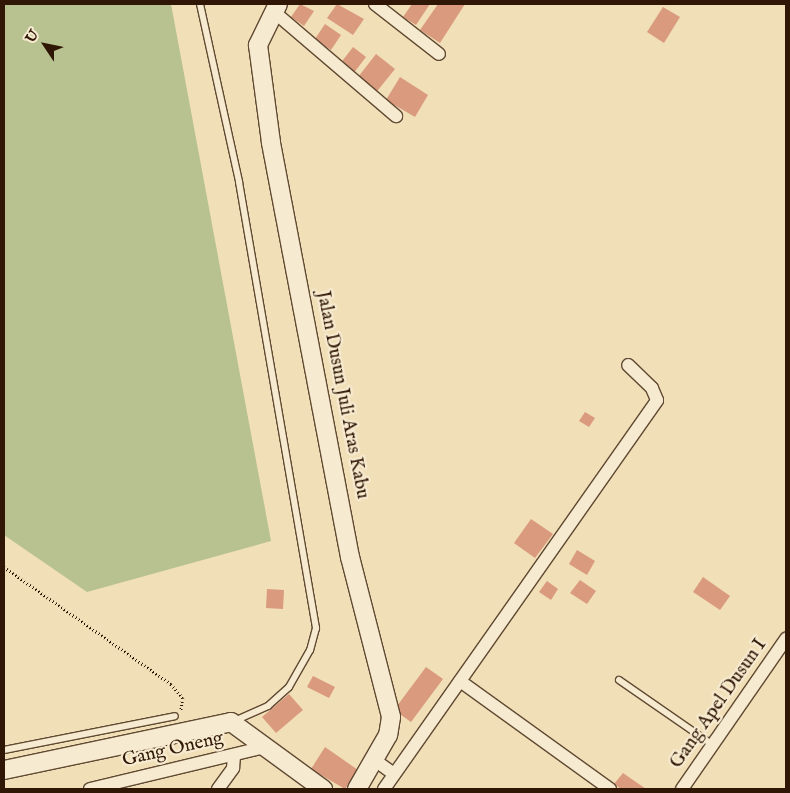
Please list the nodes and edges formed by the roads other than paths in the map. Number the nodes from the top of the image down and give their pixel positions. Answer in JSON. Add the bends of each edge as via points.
{"nodes":[{"id":1,"x":200,"y":4,"type":"edge"},
{"id":2,"x":375,"y":4,"type":"edge"},
{"id":3,"x":276,"y":7,"type":"edge"},
{"id":4,"x":439,"y":54,"type":"dead end"},
{"id":5,"x":396,"y":116,"type":"dead end"},
{"id":6,"x":628,"y":365,"type":"dead end"},
{"id":7,"x":786,"y":639,"type":"edge"},
{"id":8,"x":620,"y":680,"type":"dead end"},
{"id":9,"x":460,"y":681,"type":"junction"},
{"id":10,"x":176,"y":716,"type":"road end"},
{"id":11,"x":232,"y":722,"type":"junction"},
{"id":12,"x":714,"y":746,"type":"junction"},
{"id":13,"x":265,"y":747,"type":"junction"},
{"id":14,"x":4,"y":750,"type":"edge"},
{"id":15,"x":234,"y":756,"type":"junction"},
{"id":16,"x":376,"y":761,"type":"junction"},
{"id":17,"x":4,"y":770,"type":"edge"},
{"id":18,"x":394,"y":774,"type":"junction"},
{"id":19,"x":90,"y":789,"type":"edge"},
{"id":20,"x":218,"y":789,"type":"edge"},
{"id":21,"x":323,"y":789,"type":"edge"},
{"id":22,"x":357,"y":789,"type":"edge"},
{"id":23,"x":384,"y":789,"type":"edge"},
{"id":24,"x":610,"y":789,"type":"edge"},
{"id":25,"x":682,"y":789,"type":"edge"}],
"edges":[{"from":1,"to":11,"type":"lane","via":[[241,191],[316,628],[310,650],[289,687],[268,706]]},
{"from":2,"to":4,"type":"street"},
{"from":3,"to":5,"type":"street"},
{"from":3,"to":16,"type":"street","name":"Jalan Dusun Juli Aras Kabu","via":[[258,45],[272,144],[350,557],[391,717]]},
{"from":6,"to":9,"type":"street","via":[[652,388],[657,400]]},
{"from":7,"to":12,"type":"street","name":"Gang Apel Dusun I"},
{"from":8,"to":12,"type":"lane"},
{"from":9,"to":18,"type":"street"},
{"from":9,"to":24,"type":"street"},
{"from":10,"to":14,"type":"lane"},
{"from":11,"to":13,"type":"street"},
{"from":11,"to":17,"type":"street"},
{"from":12,"to":25,"type":"street","name":"Gang Apel Dusun I"},
{"from":13,"to":15,"type":"street","name":"Gang Oneng"},
{"from":13,"to":21,"type":"street"},
{"from":15,"to":19,"type":"street","name":"Gang Oneng"},
{"from":15,"to":20,"type":"street","via":[[233,768]]},
{"from":16,"to":18,"type":"street"},
{"from":16,"to":22,"type":"street","name":"Jalan Dusun Juli Aras Kabu"},
{"from":18,"to":23,"type":"street"}]}
